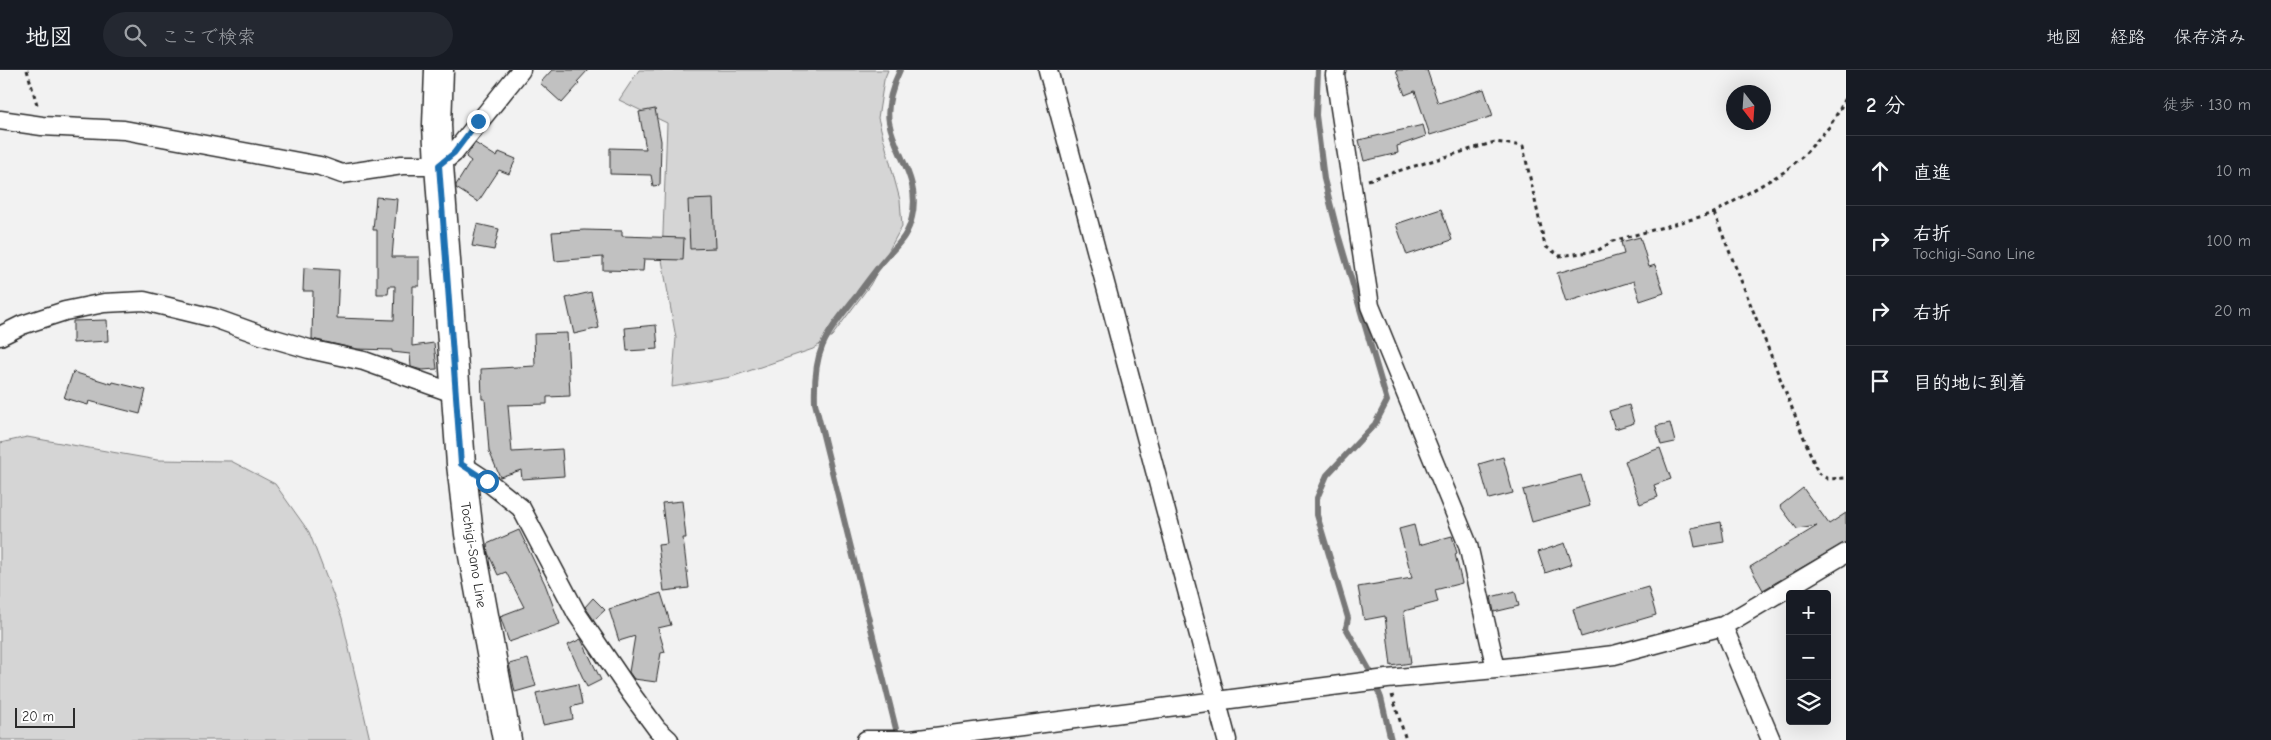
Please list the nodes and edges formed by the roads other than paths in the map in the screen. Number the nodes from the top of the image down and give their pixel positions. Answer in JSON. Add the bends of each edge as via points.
{"nodes":[{"id":1,"x":439,"y":70,"type":"edge"},
{"id":2,"x":521,"y":70,"type":"edge"},
{"id":3,"x":1048,"y":70,"type":"edge"},
{"id":4,"x":1336,"y":70,"type":"edge"},
{"id":5,"x":0,"y":120,"type":"edge"},
{"id":6,"x":439,"y":165,"type":"junction"},
{"id":7,"x":0,"y":336,"type":"edge"},
{"id":8,"x":456,"y":394,"type":"junction"},
{"id":9,"x":461,"y":464,"type":"junction"},
{"id":10,"x":1846,"y":553,"type":"edge"},
{"id":11,"x":1723,"y":626,"type":"junction"},
{"id":12,"x":1496,"y":669,"type":"junction"},
{"id":13,"x":1217,"y":702,"type":"junction"},
{"id":14,"x":507,"y":740,"type":"edge"},
{"id":15,"x":669,"y":740,"type":"edge"},
{"id":16,"x":866,"y":740,"type":"edge"},
{"id":17,"x":1227,"y":740,"type":"edge"},
{"id":18,"x":1771,"y":740,"type":"edge"}],
"edges":[{"from":1,"to":6,"type":"main road","name":"Tochigi-Sano Line","via":[[436,125]]},
{"from":2,"to":6,"type":"street","via":[[454,153]]},
{"from":3,"to":13,"type":"street"},
{"from":4,"to":12,"type":"street","via":[[1334,75],[1370,306],[1468,545]]},
{"from":5,"to":6,"type":"street","via":[[42,126],[124,130],[320,166],[342,174]]},
{"from":6,"to":8,"type":"main road","name":"Tochigi-Sano Line"},
{"from":7,"to":8,"type":"street","via":[[65,311],[104,303],[144,301],[364,361]]},
{"from":8,"to":9,"type":"main road","name":"Tochigi-Sano Line"},
{"from":9,"to":14,"type":"main road","name":"Tochigi-Sano Line","via":[[469,534]]},
{"from":9,"to":15,"type":"street","via":[[521,508],[576,614],[657,729]]},
{"from":10,"to":11,"type":"street"},
{"from":11,"to":12,"type":"street","via":[[1614,655]]},
{"from":11,"to":18,"type":"street"},
{"from":12,"to":13,"type":"street"},
{"from":13,"to":16,"type":"street","via":[[911,740]]},
{"from":13,"to":17,"type":"street"}]}
